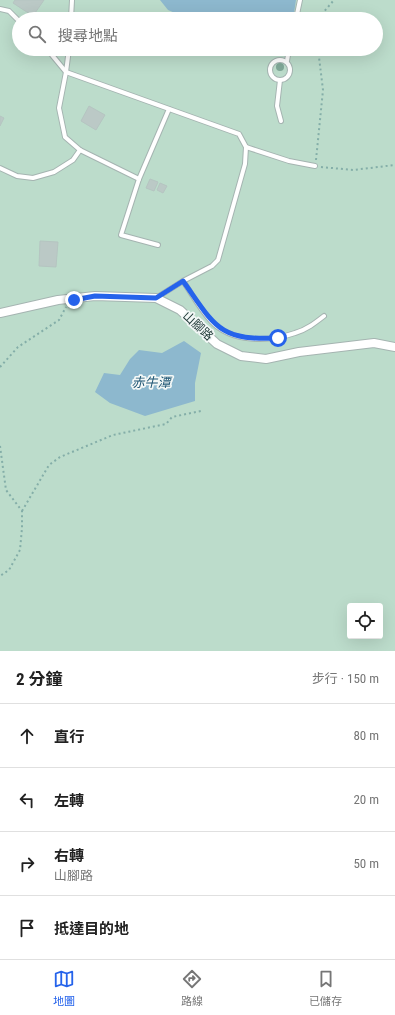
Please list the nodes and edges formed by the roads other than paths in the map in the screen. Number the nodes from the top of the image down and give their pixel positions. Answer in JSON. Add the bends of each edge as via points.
{"nodes":[{"id":1,"x":72,"y":0,"type":"edge"},
{"id":2,"x":300,"y":0,"type":"edge"},
{"id":3,"x":0,"y":9,"type":"edge"},
{"id":4,"x":71,"y":12,"type":"edge"},
{"id":5,"x":297,"y":12,"type":"edge"},
{"id":6,"x":12,"y":14,"type":"edge"},
{"id":7,"x":53,"y":56,"type":"edge"},
{"id":8,"x":68,"y":56,"type":"edge"},
{"id":9,"x":288,"y":56,"type":"edge"},
{"id":10,"x":287,"y":61,"type":"junction"},
{"id":11,"x":66,"y":72,"type":"junction"},
{"id":12,"x":280,"y":80,"type":"junction"},
{"id":13,"x":168,"y":108,"type":"junction"},
{"id":14,"x":281,"y":121,"type":"dead end"},
{"id":15,"x":246,"y":147,"type":"junction"},
{"id":16,"x":80,"y":150,"type":"junction"},
{"id":17,"x":315,"y":166,"type":"road end"},
{"id":18,"x":0,"y":168,"type":"edge"},
{"id":19,"x":139,"y":179,"type":"junction"},
{"id":20,"x":158,"y":245,"type":"dead end"},
{"id":21,"x":183,"y":281,"type":"junction"},
{"id":22,"x":156,"y":298,"type":"junction"},
{"id":23,"x":0,"y":313,"type":"edge"},
{"id":24,"x":324,"y":316,"type":"dead end"},
{"id":25,"x":395,"y":347,"type":"edge"}],
"edges":[{"from":1,"to":4,"type":"lane"},
{"from":2,"to":5,"type":"lane"},
{"from":3,"to":6,"type":"lane"},
{"from":7,"to":11,"type":"lane"},
{"from":8,"to":11,"type":"lane"},
{"from":9,"to":10,"type":"lane"},
{"from":10,"to":12,"type":"lane","via":[[290,73]]},
{"from":10,"to":12,"type":"lane","via":[[277,60],[271,64],[271,74]]},
{"from":11,"to":13,"type":"lane"},
{"from":11,"to":16,"type":"lane","via":[[59,108],[61,125],[65,137]]},
{"from":12,"to":14,"type":"lane","via":[[277,106]]},
{"from":13,"to":15,"type":"lane","via":[[239,134]]},
{"from":13,"to":19,"type":"lane"},
{"from":15,"to":17,"type":"lane","via":[[289,161]]},
{"from":15,"to":21,"type":"lane","via":[[245,164],[218,260],[212,266]]},
{"from":16,"to":18,"type":"lane","via":[[73,160],[54,172],[33,178],[22,178]]},
{"from":16,"to":19,"type":"lane"},
{"from":19,"to":20,"type":"lane","via":[[121,235]]},
{"from":21,"to":22,"type":"lane"},
{"from":21,"to":24,"type":"lane","via":[[212,322],[234,335],[253,339],[278,338],[305,329]]},
{"from":22,"to":23,"type":"street","name":"山腳路","via":[[95,296],[58,300]]},
{"from":22,"to":25,"type":"street","name":"山腳路","via":[[180,310],[217,344],[241,356],[266,359],[374,342]]}]}
